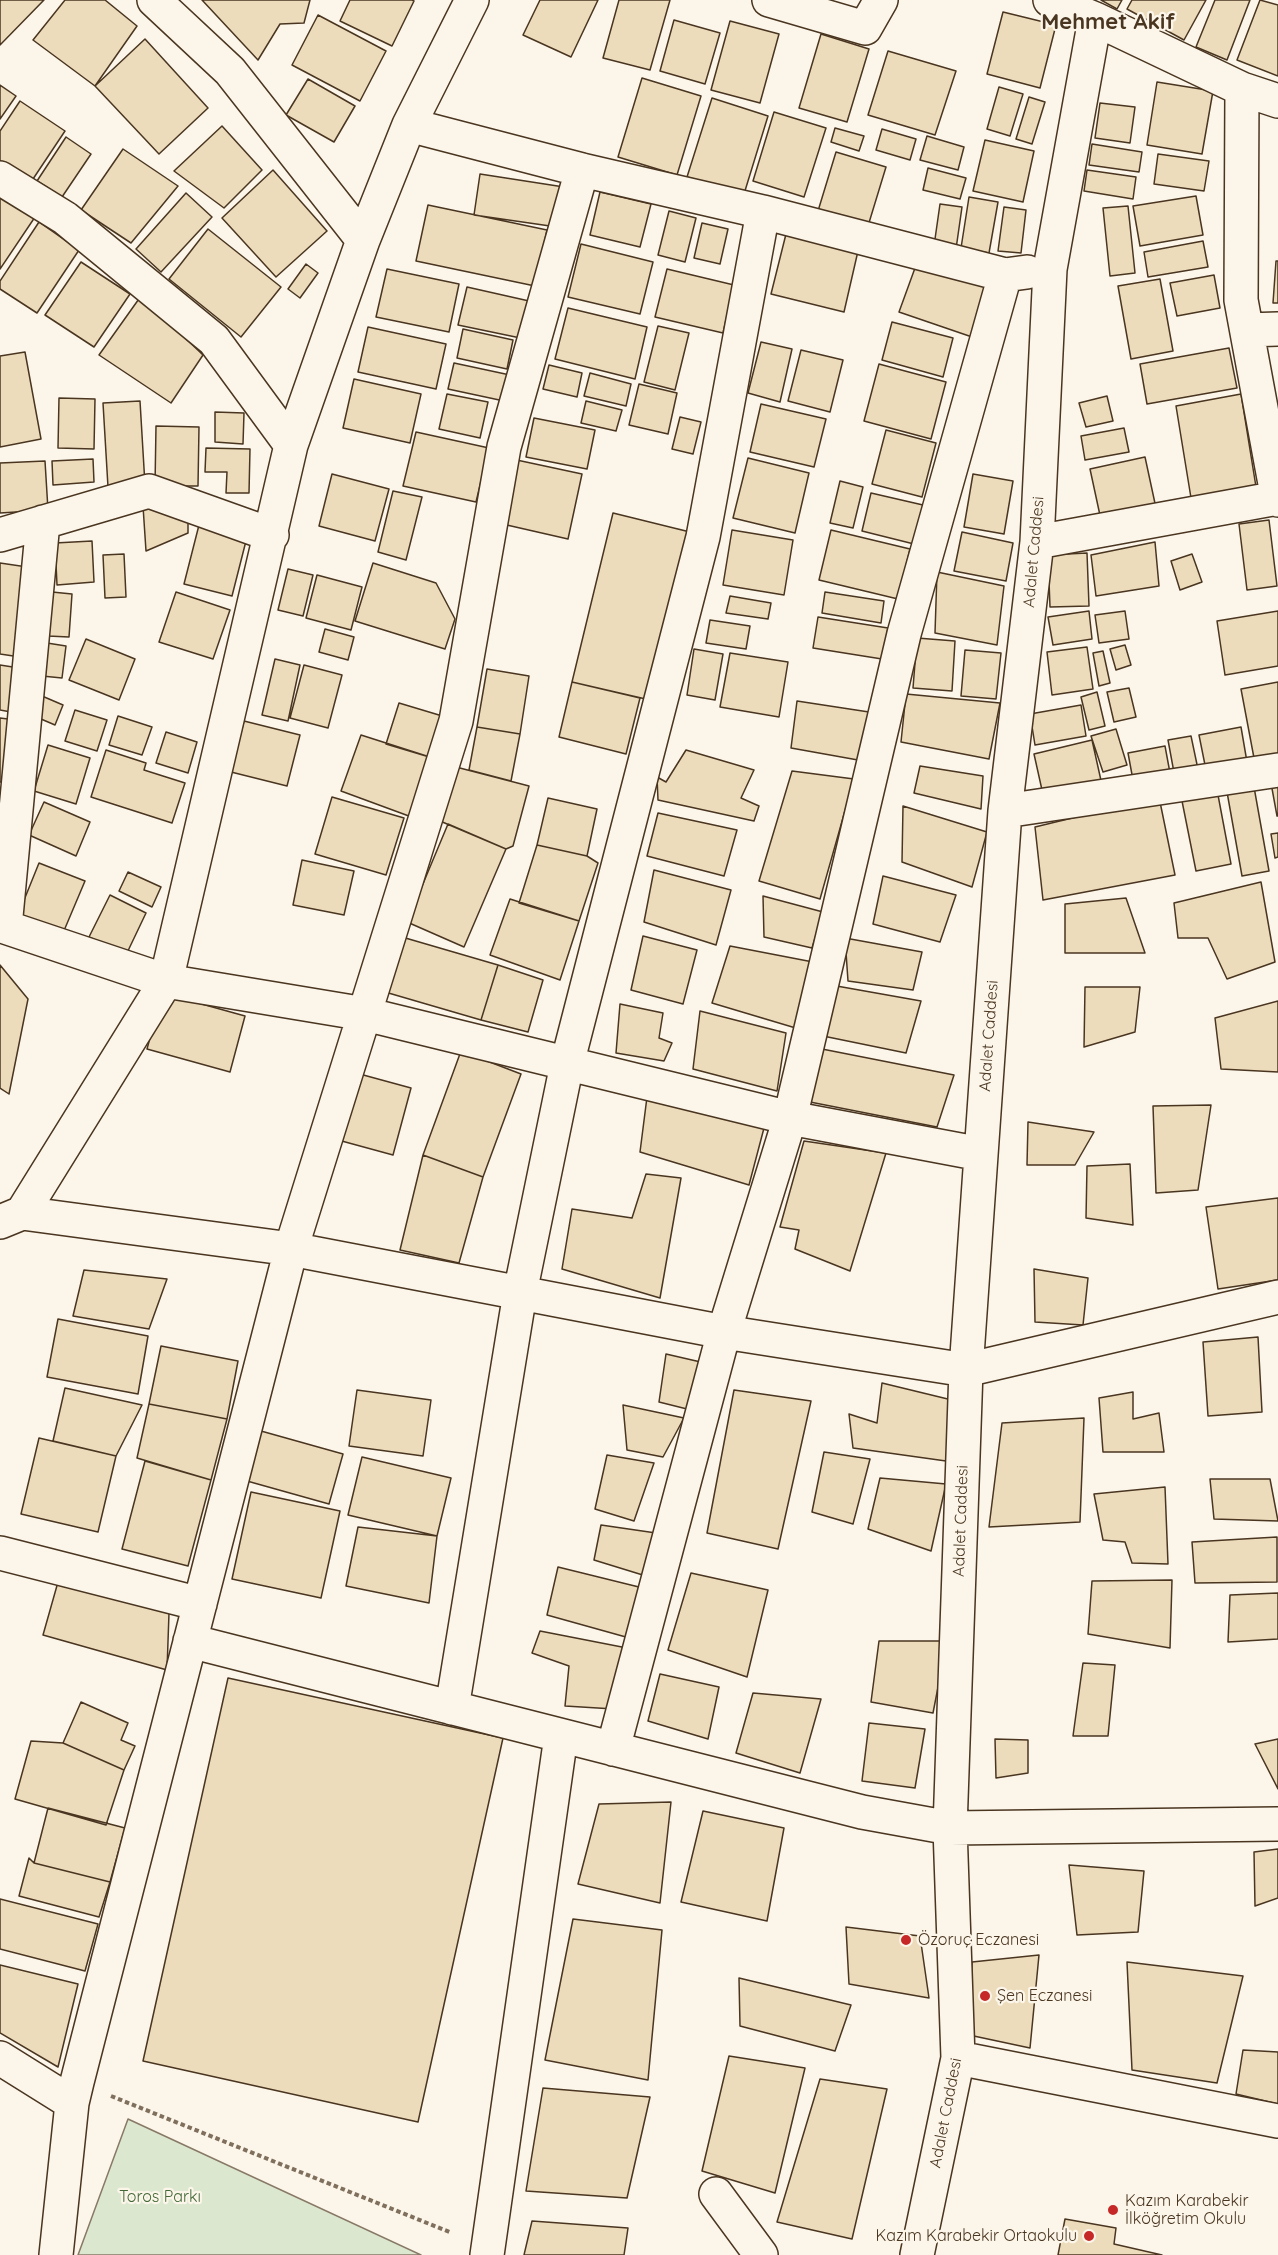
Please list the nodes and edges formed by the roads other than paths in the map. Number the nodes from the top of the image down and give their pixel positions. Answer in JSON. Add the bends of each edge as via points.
{"nodes":[{"id":1,"x":472,"y":0,"type":"edge"},
{"id":2,"x":769,"y":0,"type":"edge"},
{"id":3,"x":881,"y":0,"type":"edge"},
{"id":4,"x":1050,"y":0,"type":"edge"},
{"id":5,"x":160,"y":3,"type":"edge"},
{"id":6,"x":1095,"y":19,"type":"junction"},
{"id":7,"x":1242,"y":89,"type":"junction"},
{"id":8,"x":1278,"y":100,"type":"edge"},
{"id":9,"x":409,"y":125,"type":"junction"},
{"id":10,"x":582,"y":170,"type":"junction"},
{"id":11,"x":0,"y":178,"type":"edge"},
{"id":12,"x":763,"y":212,"type":"junction"},
{"id":13,"x":363,"y":240,"type":"junction"},
{"id":14,"x":1050,"y":269,"type":"junction"},
{"id":15,"x":1005,"y":275,"type":"junction"},
{"id":16,"x":1262,"y":330,"type":"edge"},
{"id":17,"x":291,"y":445,"type":"junction"},
{"id":18,"x":1278,"y":499,"type":"edge"},
{"id":19,"x":43,"y":522,"type":"junction"},
{"id":20,"x":0,"y":535,"type":"edge"},
{"id":21,"x":272,"y":535,"type":"junction"},
{"id":22,"x":1037,"y":542,"type":"junction"},
{"id":23,"x":1278,"y":770,"type":"edge"},
{"id":24,"x":1005,"y":811,"type":"junction"},
{"id":25,"x":3,"y":925,"type":"edge"},
{"id":26,"x":166,"y":981,"type":"junction"},
{"id":27,"x":365,"y":1014,"type":"junction"},
{"id":28,"x":567,"y":1064,"type":"junction"},
{"id":29,"x":789,"y":1118,"type":"junction"},
{"id":30,"x":981,"y":1154,"type":"junction"},
{"id":31,"x":11,"y":1217,"type":"edge"},
{"id":32,"x":291,"y":1249,"type":"junction"},
{"id":33,"x":520,"y":1293,"type":"junction"},
{"id":34,"x":1278,"y":1297,"type":"edge"},
{"id":35,"x":724,"y":1332,"type":"junction"},
{"id":36,"x":966,"y":1370,"type":"junction"},
{"id":37,"x":0,"y":1553,"type":"edge"},
{"id":38,"x":200,"y":1604,"type":"junction"},
{"id":39,"x":190,"y":1641,"type":"junction"},
{"id":40,"x":452,"y":1708,"type":"junction"},
{"id":41,"x":561,"y":1736,"type":"junction"},
{"id":42,"x":613,"y":1749,"type":"junction"},
{"id":43,"x":1278,"y":1824,"type":"edge"},
{"id":44,"x":950,"y":1828,"type":"junction"},
{"id":45,"x":0,"y":2058,"type":"edge"},
{"id":46,"x":958,"y":2058,"type":"junction"},
{"id":47,"x":74,"y":2092,"type":"junction"},
{"id":48,"x":1278,"y":2121,"type":"edge"},
{"id":49,"x":716,"y":2194,"type":"dead end"},
{"id":50,"x":487,"y":2251,"type":"edge"},
{"id":51,"x":56,"y":2255,"type":"edge"},
{"id":52,"x":761,"y":2255,"type":"edge"},
{"id":53,"x":917,"y":2255,"type":"edge"}],
"edges":[{"from":1,"to":9,"type":"street"},
{"from":2,"to":3,"type":"street","via":[[865,28]]},
{"from":4,"to":6,"type":"street"},
{"from":5,"to":13,"type":"street","via":[[230,71]]},
{"from":6,"to":7,"type":"street"},
{"from":6,"to":14,"type":"street","name":"Adalet Caddesi"},
{"from":7,"to":8,"type":"street"},
{"from":7,"to":16,"type":"street","via":[[1241,300]]},
{"from":9,"to":10,"type":"street"},
{"from":9,"to":13,"type":"street"},
{"from":10,"to":12,"type":"street"},
{"from":10,"to":27,"type":"street","via":[[504,447],[456,721]]},
{"from":11,"to":17,"type":"street","via":[[65,218],[214,340]]},
{"from":12,"to":15,"type":"street"},
{"from":12,"to":28,"type":"street","via":[[703,537]]},
{"from":13,"to":17,"type":"street"},
{"from":14,"to":15,"type":"street"},
{"from":14,"to":22,"type":"street","name":"Adalet Caddesi"},
{"from":15,"to":29,"type":"street","via":[[904,634]]},
{"from":16,"to":18,"type":"street"},
{"from":17,"to":21,"type":"street"},
{"from":18,"to":22,"type":"street"},
{"from":19,"to":20,"type":"street"},
{"from":19,"to":21,"type":"street","via":[[149,491]]},
{"from":19,"to":25,"type":"street"},
{"from":21,"to":26,"type":"street"},
{"from":22,"to":24,"type":"street","name":"Adalet Caddesi"},
{"from":23,"to":24,"type":"street"},
{"from":24,"to":30,"type":"street","name":"Adalet Caddesi"},
{"from":25,"to":26,"type":"street"},
{"from":26,"to":27,"type":"street"},
{"from":26,"to":31,"type":"street"},
{"from":27,"to":28,"type":"street"},
{"from":27,"to":32,"type":"street"},
{"from":28,"to":29,"type":"street"},
{"from":28,"to":33,"type":"street"},
{"from":29,"to":30,"type":"street"},
{"from":29,"to":35,"type":"street"},
{"from":30,"to":36,"type":"street","name":"Adalet Caddesi"},
{"from":31,"to":32,"type":"street"},
{"from":32,"to":33,"type":"street"},
{"from":32,"to":38,"type":"street"},
{"from":33,"to":35,"type":"street"},
{"from":33,"to":40,"type":"street"},
{"from":34,"to":36,"type":"street"},
{"from":35,"to":36,"type":"street"},
{"from":35,"to":42,"type":"street"},
{"from":36,"to":44,"type":"street","name":"Adalet Caddesi"},
{"from":37,"to":38,"type":"street"},
{"from":38,"to":39,"type":"street"},
{"from":39,"to":40,"type":"street"},
{"from":39,"to":47,"type":"street"},
{"from":40,"to":41,"type":"street"},
{"from":41,"to":42,"type":"street"},
{"from":41,"to":50,"type":"street"},
{"from":42,"to":44,"type":"street","via":[[862,1812]]},
{"from":43,"to":44,"type":"street"},
{"from":44,"to":46,"type":"street","name":"Adalet Caddesi"},
{"from":45,"to":47,"type":"street"},
{"from":46,"to":48,"type":"street"},
{"from":46,"to":53,"type":"street","name":"Adalet Caddesi"},
{"from":47,"to":51,"type":"street"},
{"from":49,"to":52,"type":"street"}]}
